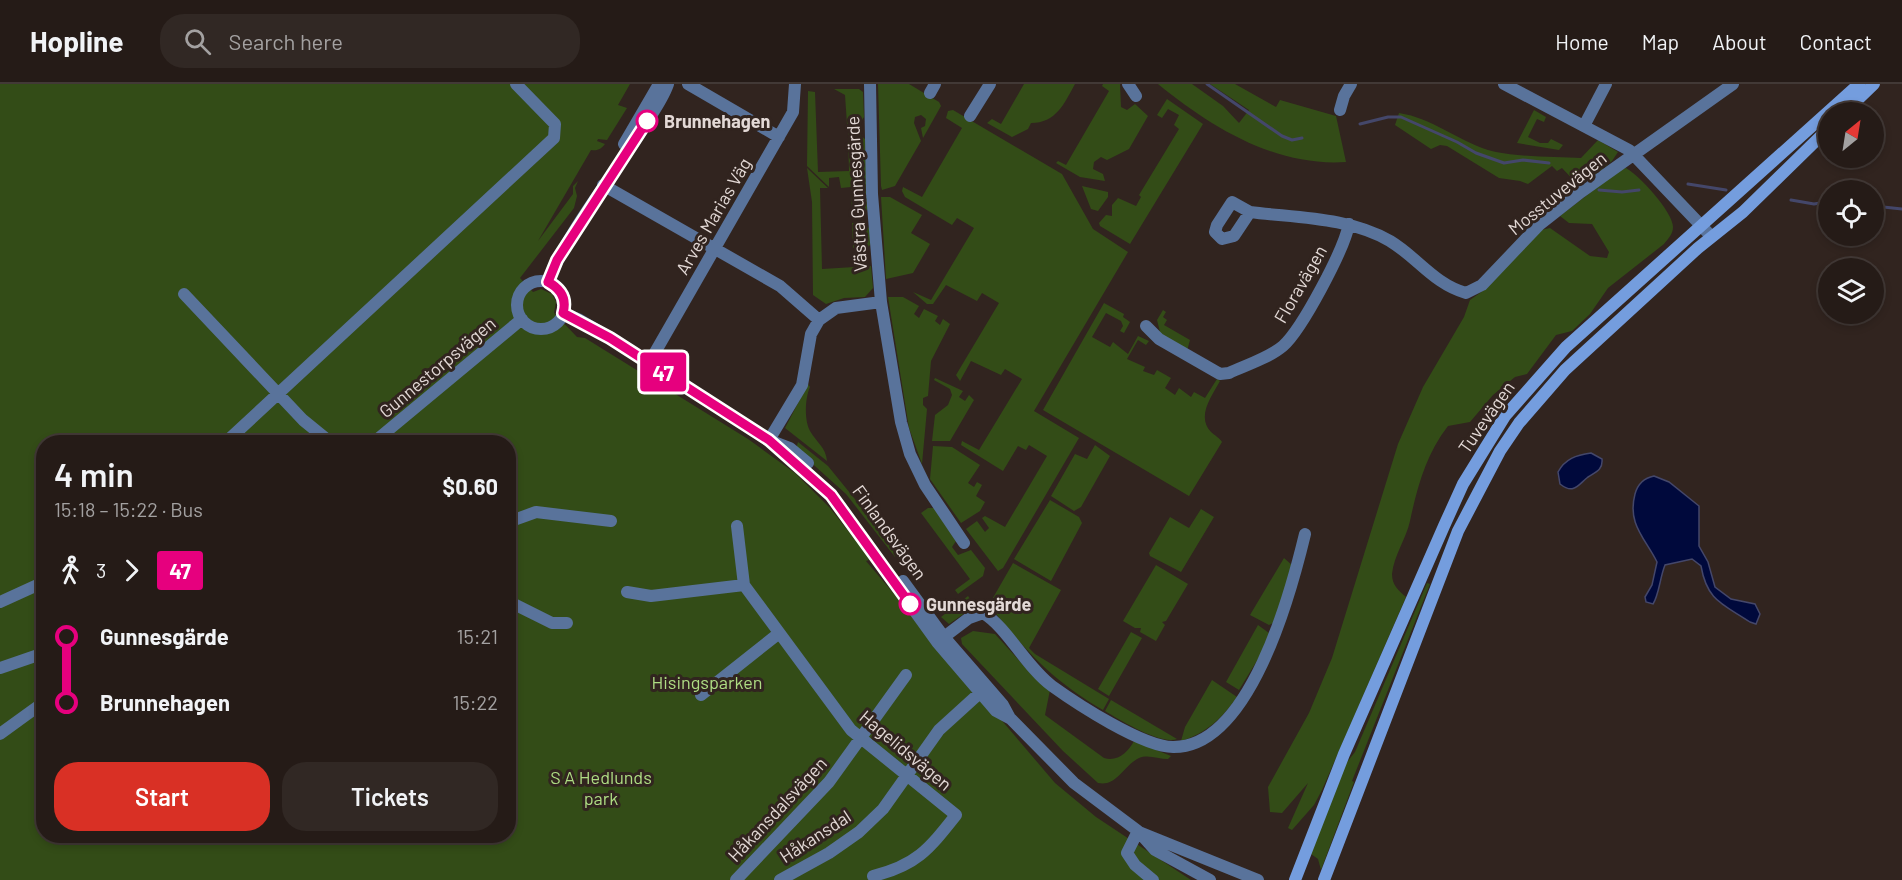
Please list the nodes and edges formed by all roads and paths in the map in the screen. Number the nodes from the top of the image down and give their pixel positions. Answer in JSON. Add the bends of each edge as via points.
{"nodes":[{"id":1,"x":516,"y":84,"type":"edge"},
{"id":2,"x":659,"y":84,"type":"edge"},
{"id":3,"x":668,"y":84,"type":"edge"},
{"id":4,"x":688,"y":84,"type":"edge"},
{"id":5,"x":795,"y":84,"type":"edge"},
{"id":6,"x":870,"y":84,"type":"edge"},
{"id":7,"x":990,"y":84,"type":"edge"},
{"id":8,"x":1128,"y":84,"type":"edge"},
{"id":9,"x":1351,"y":84,"type":"edge"},
{"id":10,"x":1504,"y":84,"type":"edge"},
{"id":11,"x":1606,"y":84,"type":"edge"},
{"id":12,"x":1733,"y":84,"type":"edge"},
{"id":13,"x":1859,"y":84,"type":"edge"},
{"id":14,"x":1874,"y":84,"type":"edge"},
{"id":15,"x":1136,"y":96,"type":"dead end"},
{"id":16,"x":1855,"y":102,"type":"edge"},
{"id":17,"x":1340,"y":110,"type":"dead end"},
{"id":18,"x":970,"y":116,"type":"dead end"},
{"id":19,"x":1584,"y":126,"type":"junction"},
{"id":20,"x":779,"y":136,"type":"junction"},
{"id":21,"x":1818,"y":139,"type":"edge"},
{"id":22,"x":1634,"y":154,"type":"junction"},
{"id":23,"x":603,"y":185,"type":"junction"},
{"id":24,"x":1250,"y":212,"type":"dead end"},
{"id":25,"x":1349,"y":224,"type":"junction"},
{"id":26,"x":1702,"y":225,"type":"junction"},
{"id":27,"x":1711,"y":236,"type":"junction"},
{"id":28,"x":715,"y":248,"type":"junction"},
{"id":29,"x":548,"y":282,"type":"junction"},
{"id":30,"x":184,"y":294,"type":"dead end"},
{"id":31,"x":881,"y":302,"type":"junction"},
{"id":32,"x":563,"y":313,"type":"junction"},
{"id":33,"x":522,"y":319,"type":"junction"},
{"id":34,"x":819,"y":320,"type":"junction"},
{"id":35,"x":1146,"y":326,"type":"dead end"},
{"id":36,"x":649,"y":363,"type":"junction"},
{"id":37,"x":278,"y":394,"type":"junction"},
{"id":38,"x":310,"y":428,"type":"junction"},
{"id":39,"x":234,"y":435,"type":"edge"},
{"id":40,"x":314,"y":435,"type":"edge"},
{"id":41,"x":320,"y":435,"type":"edge"},
{"id":42,"x":382,"y":435,"type":"edge"},
{"id":43,"x":769,"y":440,"type":"junction"},
{"id":44,"x":516,"y":519,"type":"edge"},
{"id":45,"x":611,"y":521,"type":"dead end"},
{"id":46,"x":737,"y":526,"type":"dead end"},
{"id":47,"x":1305,"y":534,"type":"dead end"},
{"id":48,"x":964,"y":543,"type":"dead end"},
{"id":49,"x":744,"y":585,"type":"junction"},
{"id":50,"x":36,"y":586,"type":"edge"},
{"id":51,"x":627,"y":592,"type":"dead end"},
{"id":52,"x":0,"y":602,"type":"edge"},
{"id":53,"x":516,"y":605,"type":"edge"},
{"id":54,"x":567,"y":623,"type":"dead end"},
{"id":55,"x":778,"y":634,"type":"junction"},
{"id":56,"x":944,"y":637,"type":"junction"},
{"id":57,"x":36,"y":656,"type":"edge"},
{"id":58,"x":0,"y":668,"type":"edge"},
{"id":59,"x":906,"y":675,"type":"dead end"},
{"id":60,"x":983,"y":691,"type":"junction"},
{"id":61,"x":701,"y":694,"type":"dead end"},
{"id":62,"x":36,"y":708,"type":"edge"},
{"id":63,"x":0,"y":734,"type":"edge"},
{"id":64,"x":861,"y":738,"type":"junction"},
{"id":65,"x":908,"y":774,"type":"junction"},
{"id":66,"x":1138,"y":831,"type":"junction"},
{"id":67,"x":873,"y":876,"type":"dead end"},
{"id":68,"x":736,"y":880,"type":"edge"},
{"id":69,"x":780,"y":880,"type":"edge"},
{"id":70,"x":1153,"y":880,"type":"edge"},
{"id":71,"x":1210,"y":880,"type":"edge"},
{"id":72,"x":1258,"y":880,"type":"edge"},
{"id":73,"x":1295,"y":880,"type":"edge"},
{"id":74,"x":1324,"y":880,"type":"edge"}],
"edges":[{"from":1,"to":37,"type":"street","via":[[555,124],[554,138]]},
{"from":2,"to":23,"type":"street"},
{"from":3,"to":23,"type":"street","via":[[616,173]]},
{"from":4,"to":20,"type":"street"},
{"from":5,"to":20,"type":"street","name":"Arves Marias Väg","via":[[794,109]]},
{"from":6,"to":31,"type":"street","name":"Västra Gunnesgärde","via":[[872,194]]},
{"from":7,"to":18,"type":"street"},
{"from":8,"to":15,"type":"street"},
{"from":9,"to":17,"type":"street"},
{"from":10,"to":19,"type":"street"},
{"from":11,"to":19,"type":"street"},
{"from":12,"to":22,"type":"street","name":"Mosstuvevägen"},
{"from":13,"to":26,"type":"main road","name":"Tuvevägen"},
{"from":14,"to":16,"type":"main road"},
{"from":19,"to":22,"type":"street"},
{"from":20,"to":28,"type":"street","name":"Arves Marias Väg"},
{"from":21,"to":27,"type":"main road","name":"Tuvevägen","via":[[1743,212]]},
{"from":22,"to":25,"type":"street","name":"Mosstuvevägen","via":[[1539,225],[1482,285],[1466,293],[1438,282],[1390,242]]},
{"from":22,"to":26,"type":"street"},
{"from":23,"to":28,"type":"street"},
{"from":23,"to":29,"type":"street","via":[[562,249]]},
{"from":24,"to":25,"type":"street","name":"Mosstuvevägen"},
{"from":25,"to":35,"type":"street","name":"Floravägen","via":[[1342,248],[1295,333],[1282,347],[1220,374],[1159,339]]},
{"from":26,"to":27,"type":"street"},
{"from":26,"to":73,"type":"main road","name":"Tuvevägen","via":[[1566,347],[1522,395],[1483,449],[1444,526],[1344,754]]},
{"from":27,"to":74,"type":"main road","name":"Tuvevägen","via":[[1565,370],[1519,423],[1490,467],[1458,531]]},
{"from":28,"to":34,"type":"street","via":[[780,286]]},
{"from":28,"to":36,"type":"street","name":"Arves Marias Väg"},
{"from":29,"to":32,"type":"street","via":[[562,294]]},
{"from":29,"to":33,"type":"street","name":"Gunnestorpsvägen","via":[[536,281],[523,289],[517,303]]},
{"from":30,"to":37,"type":"street"},
{"from":31,"to":34,"type":"street","via":[[836,308]]},
{"from":31,"to":48,"type":"street","name":"Västra Gunnesgärde","via":[[910,454]]},
{"from":32,"to":33,"type":"street","name":"Gunnestorpsvägen","via":[[557,322],[543,328],[533,327]]},
{"from":32,"to":36,"type":"street","name":"Finlandsvägen"},
{"from":33,"to":42,"type":"street","name":"Gunnestorpsvägen"},
{"from":34,"to":43,"type":"street","via":[[811,334],[801,385]]},
{"from":36,"to":43,"type":"street","name":"Finlandsvägen"},
{"from":37,"to":38,"type":"street"},
{"from":37,"to":39,"type":"street"},
{"from":38,"to":40,"type":"street"},
{"from":38,"to":41,"type":"street"},
{"from":43,"to":56,"type":"street","name":"Finlandsvägen","via":[[790,448],[838,492]]},
{"from":43,"to":60,"type":"street","name":"Finlandsvägen","via":[[831,495],[937,642]]},
{"from":44,"to":45,"type":"street","via":[[536,512]]},
{"from":46,"to":49,"type":"street","name":"Hagelidsvägen"},
{"from":47,"to":56,"type":"street","via":[[1275,632],[1245,695],[1214,731],[1183,746],[1168,747],[1140,737],[1057,689],[983,613],[969,618]]},
{"from":49,"to":51,"type":"street","via":[[651,596]]},
{"from":49,"to":55,"type":"street","name":"Hagelidsvägen"},
{"from":50,"to":52,"type":"street"},
{"from":53,"to":54,"type":"street","via":[[552,623]]},
{"from":55,"to":61,"type":"street"},
{"from":55,"to":64,"type":"street","name":"Hagelidsvägen"},
{"from":56,"to":60,"type":"street","name":"Finlandsvägen"},
{"from":57,"to":58,"type":"street"},
{"from":59,"to":64,"type":"street","name":"Håkansdalsvägen"},
{"from":60,"to":65,"type":"street","name":"Håkansdal","via":[[939,730]]},
{"from":60,"to":66,"type":"street","name":"Finlandsvägen","via":[[1003,705],[1011,719],[1074,783]]},
{"from":62,"to":63,"type":"street"},
{"from":64,"to":65,"type":"street","name":"Hagelidsvägen"},
{"from":64,"to":68,"type":"street","name":"Håkansdalsvägen","via":[[822,791]]},
{"from":65,"to":67,"type":"street","name":"Hagelidsvägen","via":[[956,815],[916,860]]},
{"from":65,"to":69,"type":"street","name":"Håkansdal","via":[[883,809],[859,832]]},
{"from":66,"to":70,"type":"street","via":[[1127,853]]},
{"from":66,"to":71,"type":"street","name":"Finlandsvägen","via":[[1155,850]]},
{"from":66,"to":72,"type":"street","name":"Finlandsvägen"}]}
